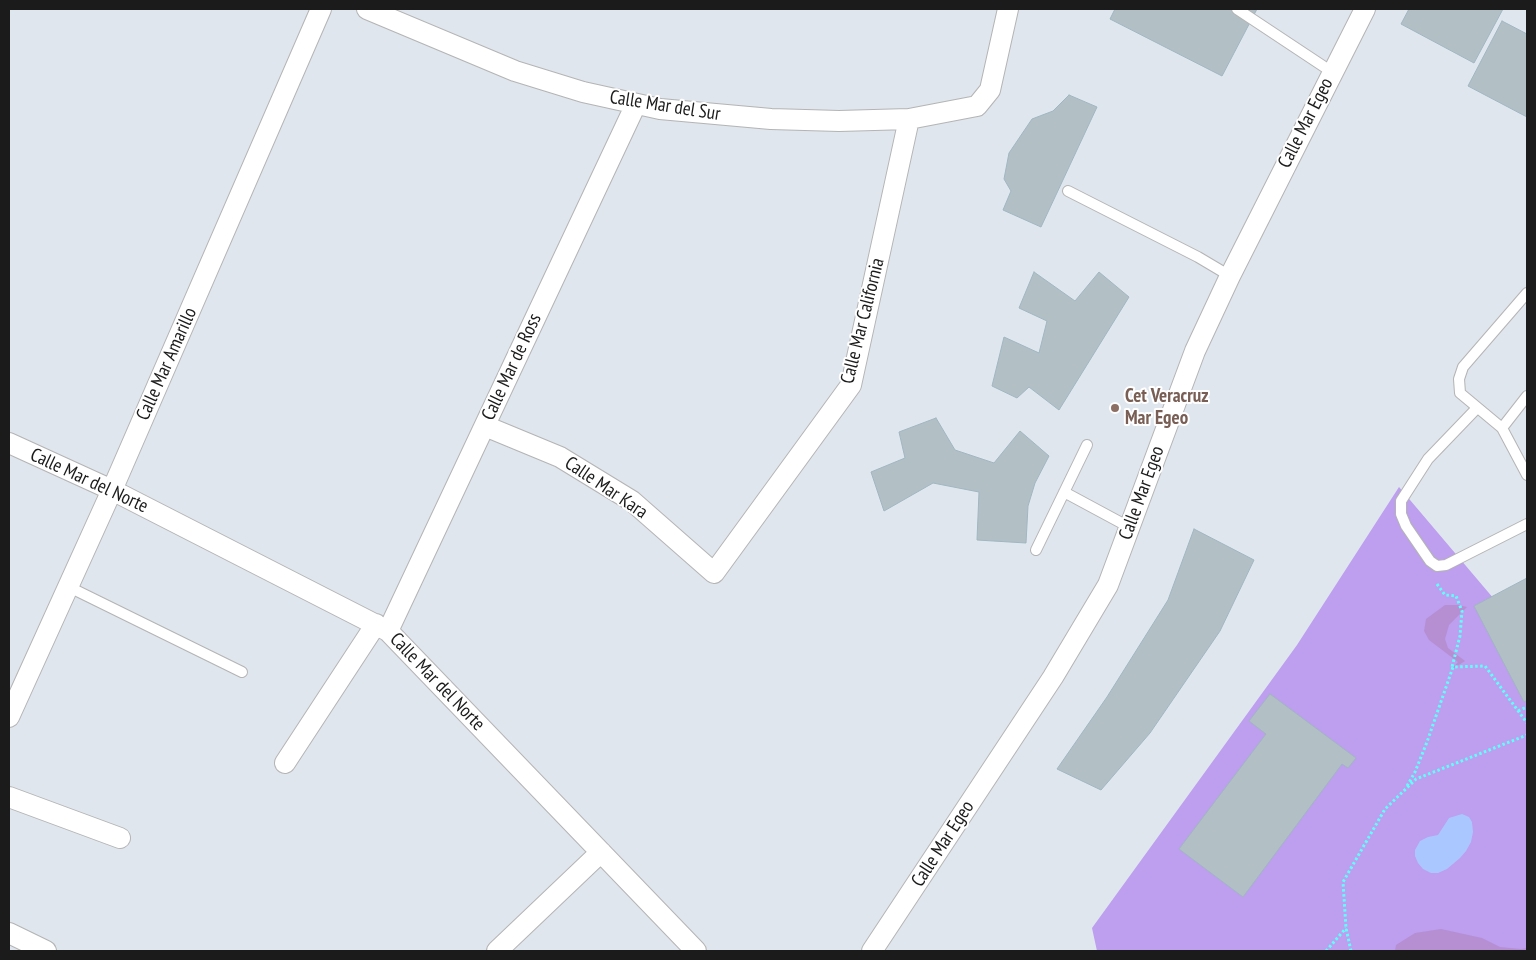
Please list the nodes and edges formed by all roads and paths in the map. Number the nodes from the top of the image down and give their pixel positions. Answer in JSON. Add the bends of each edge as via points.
{"nodes":[{"id":1,"x":321,"y":9,"type":"edge"},
{"id":2,"x":367,"y":9,"type":"edge"},
{"id":3,"x":1008,"y":9,"type":"edge"},
{"id":4,"x":1237,"y":9,"type":"edge"},
{"id":5,"x":1365,"y":9,"type":"edge"},
{"id":6,"x":1332,"y":72,"type":"junction"},
{"id":7,"x":636,"y":104,"type":"junction"},
{"id":8,"x":909,"y":119,"type":"junction"},
{"id":9,"x":1068,"y":191,"type":"dead end"},
{"id":10,"x":1230,"y":276,"type":"junction"},
{"id":11,"x":1527,"y":293,"type":"edge"},
{"id":12,"x":1527,"y":396,"type":"edge"},
{"id":13,"x":1477,"y":408,"type":"junction"},
{"id":14,"x":484,"y":426,"type":"junction"},
{"id":15,"x":1502,"y":428,"type":"junction"},
{"id":16,"x":9,"y":443,"type":"edge"},
{"id":17,"x":1086,"y":445,"type":"dead end"},
{"id":18,"x":1527,"y":475,"type":"edge"},
{"id":19,"x":112,"y":490,"type":"junction"},
{"id":20,"x":1064,"y":492,"type":"junction"},
{"id":21,"x":1527,"y":524,"type":"edge"},
{"id":22,"x":1129,"y":527,"type":"junction"},
{"id":23,"x":1036,"y":550,"type":"dead end"},
{"id":24,"x":714,"y":573,"type":"joint"},
{"id":25,"x":1432,"y":578,"type":"dead end"},
{"id":26,"x":67,"y":586,"type":"junction"},
{"id":27,"x":382,"y":628,"type":"junction"},
{"id":28,"x":1451,"y":670,"type":"junction"},
{"id":29,"x":242,"y":672,"type":"dead end"},
{"id":30,"x":1527,"y":707,"type":"edge"},
{"id":31,"x":1518,"y":711,"type":"junction"},
{"id":32,"x":9,"y":718,"type":"edge"},
{"id":33,"x":1527,"y":723,"type":"edge"},
{"id":34,"x":1527,"y":735,"type":"edge"},
{"id":35,"x":285,"y":763,"type":"dead end"},
{"id":36,"x":1406,"y":790,"type":"junction"},
{"id":37,"x":9,"y":797,"type":"edge"},
{"id":38,"x":120,"y":838,"type":"dead end"},
{"id":39,"x":601,"y":852,"type":"junction"},
{"id":40,"x":1346,"y":928,"type":"junction"},
{"id":41,"x":9,"y":934,"type":"edge"},
{"id":42,"x":46,"y":951,"type":"edge"},
{"id":43,"x":497,"y":951,"type":"edge"},
{"id":44,"x":696,"y":951,"type":"edge"},
{"id":45,"x":872,"y":951,"type":"edge"},
{"id":46,"x":1326,"y":951,"type":"edge"},
{"id":47,"x":1351,"y":951,"type":"edge"}],
"edges":[{"from":1,"to":19,"type":"street","name":"Calle Mar Amarillo"},
{"from":2,"to":7,"type":"street","name":"Calle Mar del Sur","via":[[516,71]]},
{"from":3,"to":8,"type":"street","name":"Calle Mar del Sur","via":[[990,90],[977,106]]},
{"from":4,"to":6,"type":"lane"},
{"from":5,"to":6,"type":"street","name":"Calle Mar Egeo"},
{"from":6,"to":10,"type":"street","name":"Calle Mar Egeo"},
{"from":7,"to":8,"type":"street","name":"Calle Mar del Sur","via":[[771,119]]},
{"from":7,"to":14,"type":"street","name":"Calle Mar de Ross"},
{"from":8,"to":24,"type":"street","name":"Calle Mar California","via":[[851,385]]},
{"from":9,"to":10,"type":"lane"},
{"from":10,"to":22,"type":"street","name":"Calle Mar Egeo","via":[[1196,351]]},
{"from":11,"to":13,"type":"lane","via":[[1464,367],[1458,379],[1460,393]]},
{"from":12,"to":15,"type":"lane"},
{"from":13,"to":15,"type":"lane"},
{"from":13,"to":21,"type":"lane","via":[[1428,459],[1401,500],[1401,514],[1406,526],[1430,561],[1438,566],[1446,565]]},
{"from":14,"to":24,"type":"street","name":"Calle Mar Kara","via":[[560,457],[632,501]]},
{"from":14,"to":27,"type":"street","name":"Calle Mar de Ross"},
{"from":15,"to":18,"type":"lane"},
{"from":16,"to":19,"type":"street","name":"Calle Mar del Norte"},
{"from":17,"to":20,"type":"lane"},
{"from":19,"to":26,"type":"street","name":"Calle Mar Amarillo"},
{"from":19,"to":27,"type":"street","name":"Calle Mar del Norte"},
{"from":20,"to":22,"type":"lane"},
{"from":20,"to":23,"type":"lane"},
{"from":22,"to":45,"type":"street","name":"Calle Mar Egeo","via":[[1108,585],[1053,677]]},
{"from":25,"to":28,"type":"path","via":[[1445,595],[1456,596],[1462,611],[1460,636]]},
{"from":26,"to":29,"type":"lane"},
{"from":26,"to":32,"type":"street","name":"Calle Mar Amarillo"},
{"from":27,"to":35,"type":"street","name":"Calle Mar de Ross"},
{"from":27,"to":39,"type":"street","name":"Calle Mar del Norte"},
{"from":28,"to":31,"type":"path","via":[[1453,667],[1485,666]]},
{"from":28,"to":36,"type":"path","via":[[1427,742]]},
{"from":30,"to":31,"type":"path"},
{"from":31,"to":33,"type":"path"},
{"from":34,"to":36,"type":"path","via":[[1416,779]]},
{"from":36,"to":40,"type":"path","via":[[1385,809],[1343,882]]},
{"from":37,"to":38,"type":"street"},
{"from":39,"to":43,"type":"street"},
{"from":39,"to":44,"type":"street","name":"Calle Mar del Norte"},
{"from":40,"to":46,"type":"path"},
{"from":40,"to":47,"type":"path"},
{"from":41,"to":42,"type":"street"}]}
